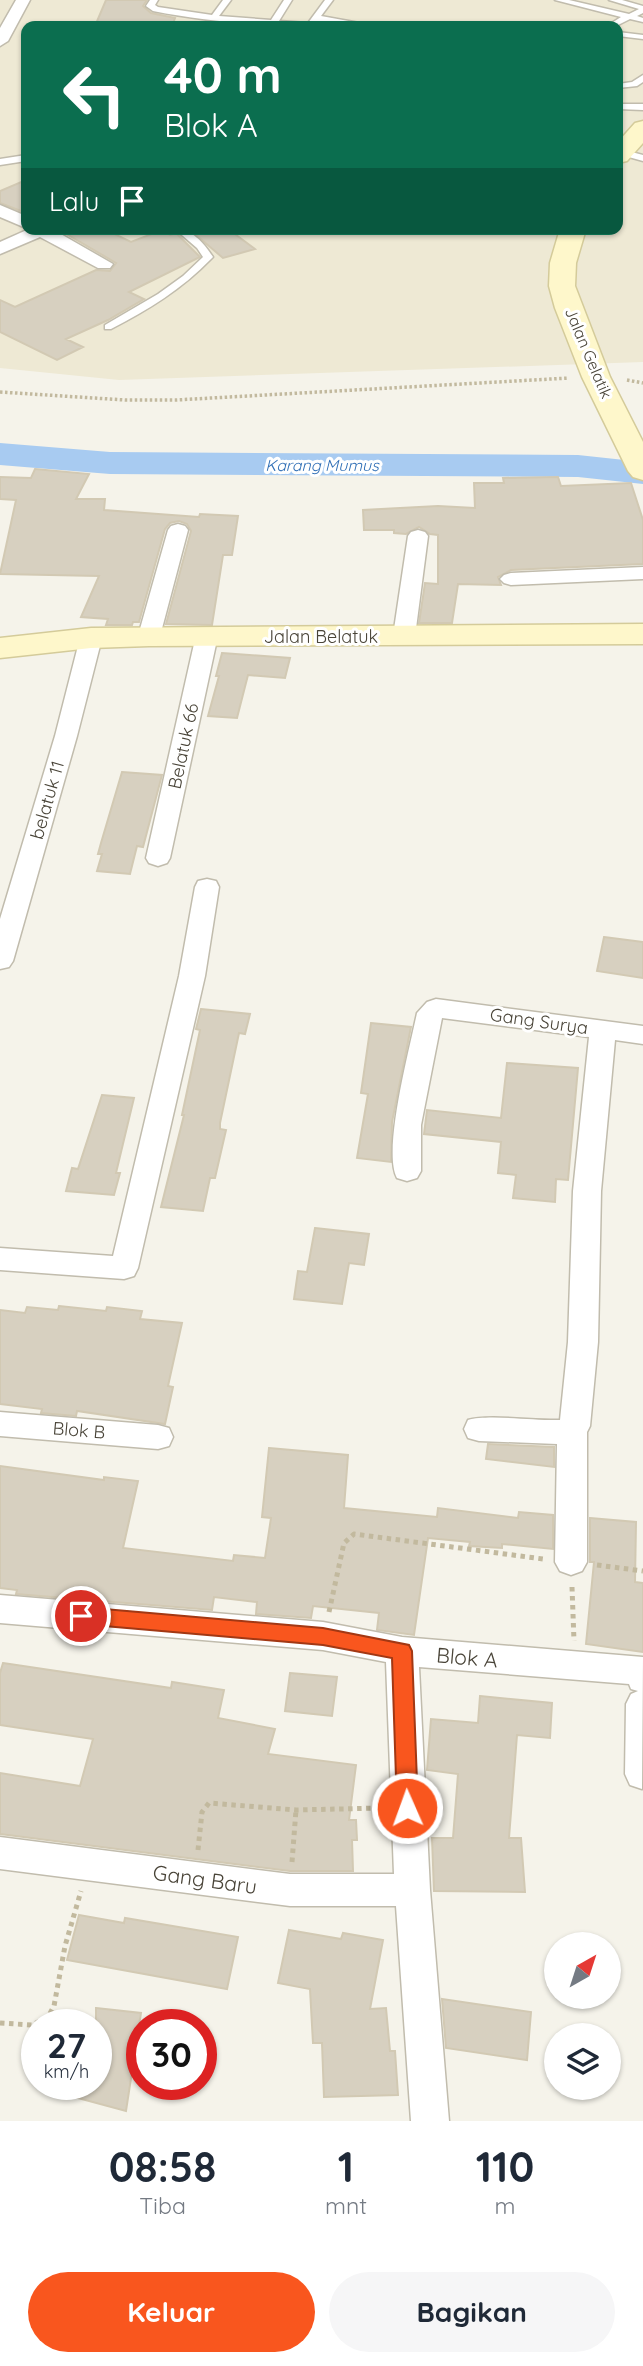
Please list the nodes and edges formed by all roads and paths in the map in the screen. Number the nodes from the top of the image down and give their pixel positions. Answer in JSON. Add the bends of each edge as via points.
{"nodes":[{"id":1,"x":23,"y":0,"type":"edge"},
{"id":2,"x":154,"y":0,"type":"edge"},
{"id":3,"x":227,"y":0,"type":"edge"},
{"id":4,"x":288,"y":0,"type":"edge"},
{"id":5,"x":329,"y":0,"type":"edge"},
{"id":6,"x":559,"y":0,"type":"edge"},
{"id":7,"x":615,"y":0,"type":"edge"},
{"id":8,"x":643,"y":9,"type":"edge"},
{"id":9,"x":625,"y":16,"type":"junction"},
{"id":10,"x":214,"y":18,"type":"junction"},
{"id":11,"x":643,"y":20,"type":"edge"},
{"id":12,"x":230,"y":21,"type":"edge"},
{"id":13,"x":274,"y":21,"type":"edge"},
{"id":14,"x":315,"y":21,"type":"edge"},
{"id":15,"x":618,"y":21,"type":"edge"},
{"id":16,"x":623,"y":35,"type":"edge"},
{"id":17,"x":643,"y":37,"type":"edge"},
{"id":18,"x":0,"y":41,"type":"edge"},
{"id":19,"x":643,"y":78,"type":"edge"},
{"id":20,"x":623,"y":85,"type":"edge"},
{"id":21,"x":623,"y":107,"type":"edge"},
{"id":22,"x":643,"y":107,"type":"edge"},
{"id":23,"x":643,"y":128,"type":"edge"},
{"id":24,"x":627,"y":156,"type":"edge"},
{"id":25,"x":21,"y":159,"type":"edge"},
{"id":26,"x":0,"y":162,"type":"edge"},
{"id":27,"x":0,"y":210,"type":"edge"},
{"id":28,"x":21,"y":221,"type":"edge"},
{"id":29,"x":23,"y":235,"type":"edge"},
{"id":30,"x":48,"y":235,"type":"edge"},
{"id":31,"x":187,"y":235,"type":"edge"},
{"id":32,"x":571,"y":235,"type":"edge"},
{"id":33,"x":0,"y":249,"type":"edge"},
{"id":34,"x":104,"y":264,"type":"dead end"},
{"id":35,"x":108,"y":327,"type":"dead end"},
{"id":36,"x":596,"y":377,"type":"junction"},
{"id":37,"x":0,"y":392,"type":"edge"},
{"id":38,"x":643,"y":471,"type":"edge"},
{"id":39,"x":178,"y":530,"type":"dead end"},
{"id":40,"x":418,"y":536,"type":"dead end"},
{"id":41,"x":643,"y":573,"type":"edge"},
{"id":42,"x":511,"y":579,"type":"dead end"},
{"id":43,"x":643,"y":634,"type":"edge"},
{"id":44,"x":207,"y":635,"type":"junction"},
{"id":45,"x":149,"y":636,"type":"junction"},
{"id":46,"x":404,"y":636,"type":"junction"},
{"id":47,"x":91,"y":638,"type":"junction"},
{"id":48,"x":0,"y":648,"type":"edge"},
{"id":49,"x":158,"y":858,"type":"dead end"},
{"id":50,"x":207,"y":887,"type":"dead end"},
{"id":51,"x":0,"y":961,"type":"edge"},
{"id":52,"x":436,"y":1008,"type":"joint"},
{"id":53,"x":603,"y":1030,"type":"junction"},
{"id":54,"x":643,"y":1035,"type":"edge"},
{"id":55,"x":407,"y":1171,"type":"dead end"},
{"id":56,"x":0,"y":1259,"type":"edge"},
{"id":57,"x":0,"y":1424,"type":"edge"},
{"id":58,"x":479,"y":1429,"type":"dead end"},
{"id":59,"x":572,"y":1432,"type":"junction"},
{"id":60,"x":158,"y":1437,"type":"dead end"},
{"id":61,"x":571,"y":1562,"type":"junction"},
{"id":62,"x":643,"y":1571,"type":"edge"},
{"id":63,"x":0,"y":1609,"type":"edge"},
{"id":64,"x":323,"y":1636,"type":"junction"},
{"id":65,"x":402,"y":1651,"type":"junction"},
{"id":66,"x":575,"y":1667,"type":"junction"},
{"id":67,"x":643,"y":1671,"type":"edge"},
{"id":68,"x":643,"y":1679,"type":"edge"},
{"id":69,"x":643,"y":1704,"type":"edge"},
{"id":70,"x":642,"y":1774,"type":"edge"},
{"id":71,"x":407,"y":1808,"type":"junction"},
{"id":72,"x":296,"y":1810,"type":"junction"},
{"id":73,"x":0,"y":1853,"type":"edge"},
{"id":74,"x":89,"y":1863,"type":"junction"},
{"id":75,"x":195,"y":1878,"type":"junction"},
{"id":76,"x":290,"y":1890,"type":"junction"},
{"id":77,"x":412,"y":1891,"type":"junction"},
{"id":78,"x":0,"y":2023,"type":"edge"},
{"id":79,"x":430,"y":2121,"type":"edge"}],
"edges":[{"from":1,"to":18,"type":"street"},
{"from":2,"to":10,"type":"lane","via":[[152,8]]},
{"from":3,"to":10,"type":"lane"},
{"from":4,"to":13,"type":"lane"},
{"from":5,"to":14,"type":"lane"},
{"from":6,"to":9,"type":"lane"},
{"from":7,"to":8,"type":"lane"},
{"from":8,"to":9,"type":"lane"},
{"from":9,"to":11,"type":"lane"},
{"from":9,"to":15,"type":"lane"},
{"from":10,"to":12,"type":"lane"},
{"from":16,"to":17,"type":"lane"},
{"from":19,"to":20,"type":"lane"},
{"from":21,"to":22,"type":"lane"},
{"from":23,"to":24,"type":"street"},
{"from":25,"to":26,"type":"lane"},
{"from":27,"to":28,"type":"street"},
{"from":29,"to":33,"type":"street"},
{"from":30,"to":34,"type":"street"},
{"from":31,"to":35,"type":"lane","via":[[208,257],[141,311]]},
{"from":32,"to":36,"type":"street","name":"Jalan Gelatik","via":[[562,286]]},
{"from":36,"to":37,"type":"path","via":[[176,400]]},
{"from":36,"to":38,"type":"street","name":"Jalan Gelatik"},
{"from":39,"to":45,"type":"street"},
{"from":40,"to":46,"type":"street"},
{"from":41,"to":42,"type":"street"},
{"from":43,"to":46,"type":"street","name":"Jalan Belatuk"},
{"from":44,"to":45,"type":"street","name":"Jalan Belatuk"},
{"from":44,"to":46,"type":"street","name":"Jalan Belatuk"},
{"from":44,"to":49,"type":"street","name":"Belatuk 66"},
{"from":45,"to":47,"type":"street","name":"Jalan Belatuk"},
{"from":47,"to":48,"type":"street","name":"Jalan Belatuk"},
{"from":47,"to":51,"type":"street","name":"belatuk 11"},
{"from":50,"to":56,"type":"street","via":[[192,975],[124,1268]]},
{"from":52,"to":53,"type":"street","name":"Gang Surya"},
{"from":52,"to":55,"type":"street","via":[[430,1013],[408,1125]]},
{"from":53,"to":54,"type":"street","name":"Gang Surya"},
{"from":53,"to":59,"type":"street","via":[[587,1191],[583,1342]]},
{"from":57,"to":60,"type":"street","name":"Blok B"},
{"from":58,"to":59,"type":"street"},
{"from":59,"to":61,"type":"street"},
{"from":61,"to":62,"type":"path"},
{"from":61,"to":64,"type":"path","via":[[354,1534],[344,1543]]},
{"from":61,"to":66,"type":"path"},
{"from":63,"to":64,"type":"street","name":"Blok A"},
{"from":64,"to":65,"type":"street","name":"Blok A"},
{"from":65,"to":66,"type":"street","name":"Blok A"},
{"from":65,"to":71,"type":"street"},
{"from":66,"to":67,"type":"street","name":"Blok A"},
{"from":67,"to":68,"type":"street"},
{"from":69,"to":70,"type":"street"},
{"from":71,"to":72,"type":"path"},
{"from":71,"to":77,"type":"street"},
{"from":72,"to":75,"type":"path","via":[[208,1803],[202,1812]]},
{"from":72,"to":76,"type":"path"},
{"from":73,"to":74,"type":"street","name":"Gang Baru"},
{"from":74,"to":75,"type":"street","name":"Gang Baru"},
{"from":74,"to":78,"type":"path","via":[[48,2017],[32,2025]]},
{"from":75,"to":76,"type":"street","name":"Gang Baru"},
{"from":76,"to":77,"type":"street","name":"Gang Baru"},
{"from":77,"to":79,"type":"street"}]}
